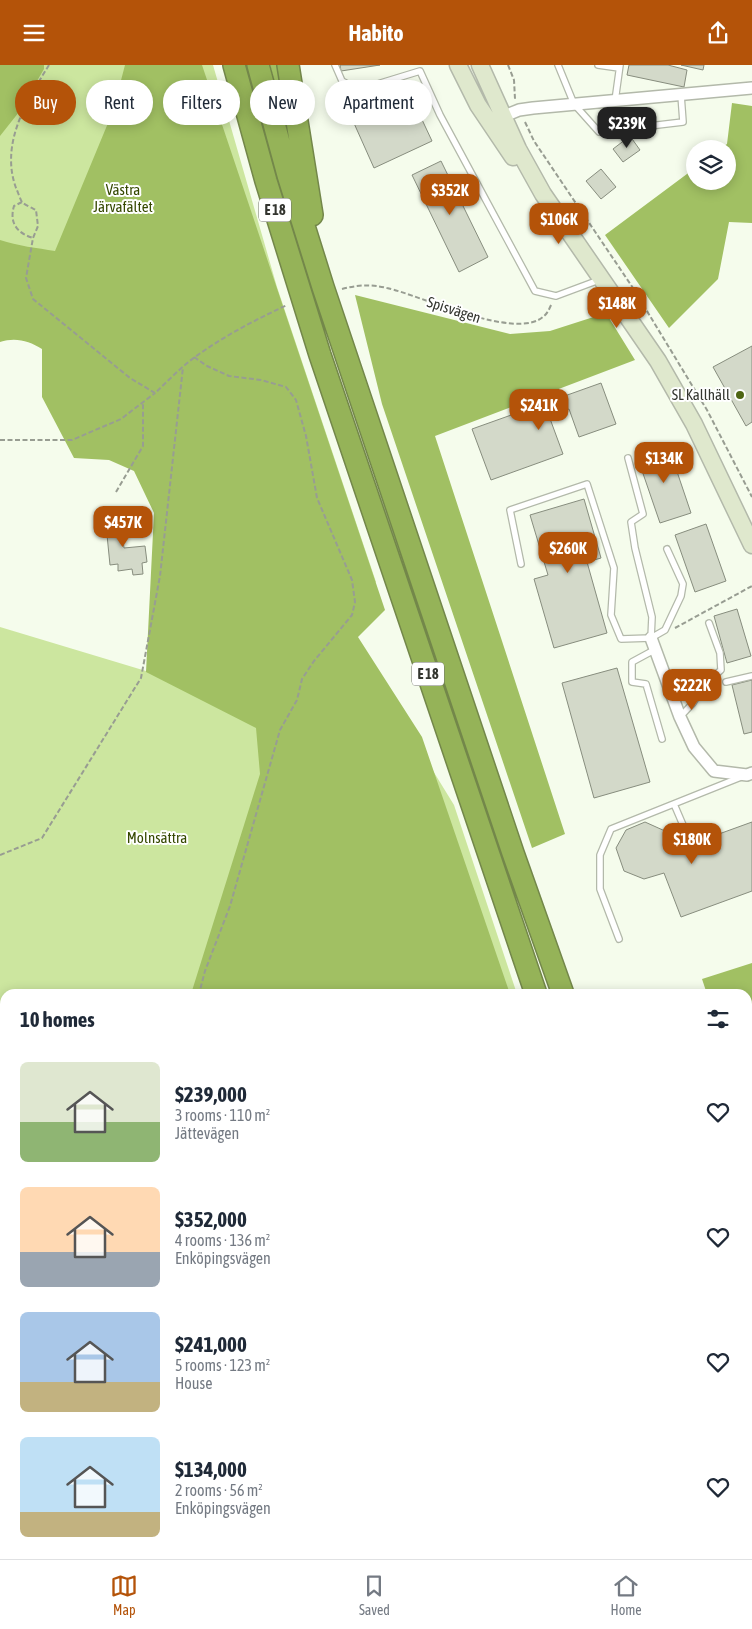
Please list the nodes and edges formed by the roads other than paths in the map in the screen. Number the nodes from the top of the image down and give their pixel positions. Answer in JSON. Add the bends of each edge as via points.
{"nodes":[{"id":1,"x":234,"y":65,"type":"edge"},
{"id":2,"x":258,"y":65,"type":"edge"},
{"id":3,"x":288,"y":65,"type":"edge"},
{"id":4,"x":335,"y":65,"type":"edge"},
{"id":5,"x":458,"y":65,"type":"edge"},
{"id":6,"x":480,"y":65,"type":"edge"},
{"id":7,"x":558,"y":65,"type":"edge"},
{"id":8,"x":598,"y":65,"type":"edge"},
{"id":9,"x":620,"y":67,"type":"edge"},
{"id":10,"x":419,"y":68,"type":"edge"},
{"id":11,"x":752,"y":88,"type":"edge"},
{"id":12,"x":681,"y":95,"type":"junction"},
{"id":13,"x":615,"y":101,"type":"junction"},
{"id":14,"x":574,"y":104,"type":"junction"},
{"id":15,"x":496,"y":120,"type":"junction"},
{"id":16,"x":601,"y":279,"type":"junction"},
{"id":17,"x":332,"y":288,"type":"junction"},
{"id":18,"x":628,"y":458,"type":"dead end"},
{"id":19,"x":752,"y":545,"type":"edge"},
{"id":20,"x":667,"y":549,"type":"dead end"},
{"id":21,"x":521,"y":564,"type":"dead end"},
{"id":22,"x":710,"y":623,"type":"dead end"},
{"id":23,"x":653,"y":643,"type":"junction"},
{"id":24,"x":752,"y":676,"type":"edge"},
{"id":25,"x":726,"y":683,"type":"dead end"},
{"id":26,"x":680,"y":717,"type":"junction"},
{"id":27,"x":662,"y":739,"type":"dead end"},
{"id":28,"x":749,"y":774,"type":"edge"},
{"id":29,"x":674,"y":804,"type":"junction"},
{"id":30,"x":689,"y":839,"type":"dead end"},
{"id":31,"x":619,"y":939,"type":"dead end"},
{"id":32,"x":534,"y":989,"type":"edge"},
{"id":33,"x":561,"y":989,"type":"edge"}],
"edges":[{"from":1,"to":32,"type":"highway","number":"E 18","via":[[320,355]]},
{"from":2,"to":17,"type":"highway","number":"E 18","via":[[288,175]]},
{"from":3,"to":17,"type":"highway"},
{"from":4,"to":10,"type":"lane","via":[[342,81],[358,90]]},
{"from":5,"to":15,"type":"street","via":[[478,105]]},
{"from":6,"to":15,"type":"street"},
{"from":7,"to":14,"type":"lane"},
{"from":8,"to":9,"type":"lane"},
{"from":9,"to":13,"type":"lane"},
{"from":10,"to":16,"type":"lane","via":[[440,115],[534,291],[556,296]]},
{"from":11,"to":12,"type":"street"},
{"from":12,"to":13,"type":"street"},
{"from":12,"to":14,"type":"lane","via":[[683,122],[599,132]]},
{"from":13,"to":14,"type":"street"},
{"from":14,"to":15,"type":"street","via":[[519,110]]},
{"from":15,"to":16,"type":"street"},
{"from":16,"to":19,"type":"street","via":[[658,361],[694,423]]},
{"from":17,"to":33,"type":"highway","number":"E 18","via":[[504,825]]},
{"from":18,"to":23,"type":"lane","via":[[643,514],[631,522],[652,617]]},
{"from":20,"to":23,"type":"lane","via":[[682,584],[681,596],[665,631]]},
{"from":21,"to":23,"type":"lane","via":[[510,510],[587,484],[614,568],[611,615],[620,639]]},
{"from":22,"to":26,"type":"lane","via":[[720,653],[721,670],[704,685]]},
{"from":23,"to":26,"type":"street"},
{"from":23,"to":27,"type":"lane","via":[[632,662],[632,682],[646,684]]},
{"from":24,"to":25,"type":"lane"},
{"from":26,"to":28,"type":"street","via":[[694,747],[714,771]]},
{"from":28,"to":29,"type":"lane"},
{"from":29,"to":30,"type":"lane"},
{"from":29,"to":31,"type":"lane","via":[[611,829],[600,855],[600,889]]}]}
